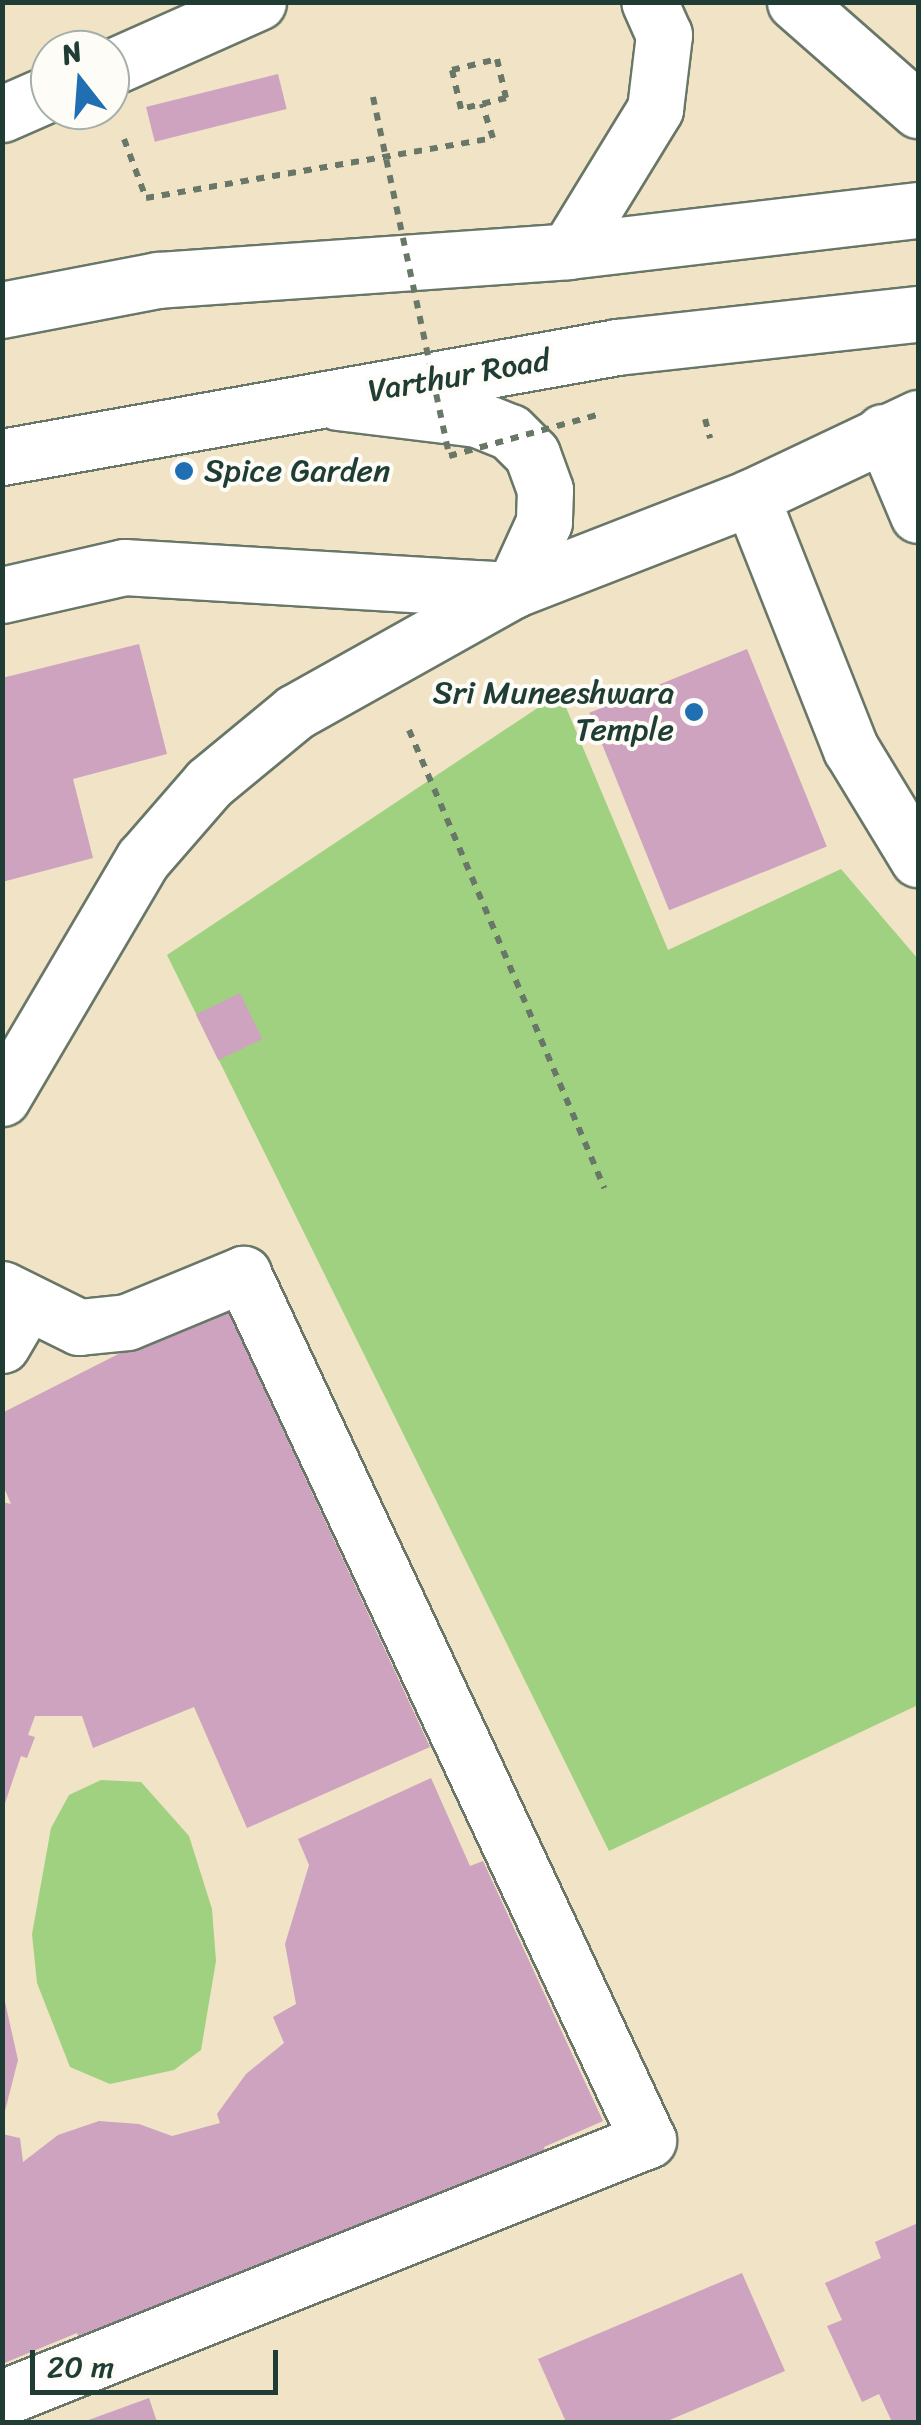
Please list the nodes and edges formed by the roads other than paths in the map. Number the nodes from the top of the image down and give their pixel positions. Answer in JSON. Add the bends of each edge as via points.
{"nodes":[{"id":1,"x":295,"y":2,"type":"edge"},
{"id":2,"x":650,"y":2,"type":"edge"},
{"id":3,"x":795,"y":2,"type":"edge"},
{"id":4,"x":241,"y":6,"type":"edge"},
{"id":5,"x":130,"y":82,"type":"edge"},
{"id":6,"x":30,"y":102,"type":"edge"},
{"id":7,"x":918,"y":110,"type":"edge"},
{"id":8,"x":2,"y":114,"type":"edge"},
{"id":9,"x":918,"y":210,"type":"edge"},
{"id":10,"x":568,"y":251,"type":"junction"},
{"id":11,"x":2,"y":310,"type":"edge"},
{"id":12,"x":918,"y":314,"type":"edge"},
{"id":13,"x":323,"y":400,"type":"junction"},
{"id":14,"x":901,"y":425,"type":"edge"},
{"id":15,"x":2,"y":458,"type":"edge"},
{"id":16,"x":751,"y":497,"type":"junction"},
{"id":17,"x":918,"y":516,"type":"edge"},
{"id":18,"x":513,"y":590,"type":"junction"},
{"id":19,"x":2,"y":595,"type":"edge"},
{"id":20,"x":918,"y":860,"type":"edge"},
{"id":21,"x":2,"y":1098,"type":"edge"},
{"id":22,"x":10,"y":1313,"type":"edge"},
{"id":23,"x":2,"y":2398,"type":"edge"}],
"edges":[{"from":1,"to":4,"type":"street"},
{"from":2,"to":10,"type":"street","via":[[664,35],[655,110]]},
{"from":3,"to":7,"type":"street"},
{"from":4,"to":5,"type":"street"},
{"from":6,"to":8,"type":"street"},
{"from":9,"to":10,"type":"street"},
{"from":10,"to":11,"type":"street","via":[[158,280]]},
{"from":12,"to":13,"type":"street","name":"Varthur Road","via":[[617,348]]},
{"from":13,"to":15,"type":"street","name":"Varthur Road"},
{"from":13,"to":18,"type":"street","via":[[478,419],[510,432],[532,454],[546,490],[544,522]]},
{"from":14,"to":16,"type":"street"},
{"from":14,"to":17,"type":"street"},
{"from":16,"to":18,"type":"street"},
{"from":16,"to":20,"type":"street","via":[[851,749]]},
{"from":18,"to":19,"type":"street","via":[[124,567]]},
{"from":18,"to":21,"type":"street","via":[[295,712],[198,796],[143,859]]},
{"from":22,"to":23,"type":"street","via":[[79,1327],[127,1322],[243,1274],[648,2140]]}]}
